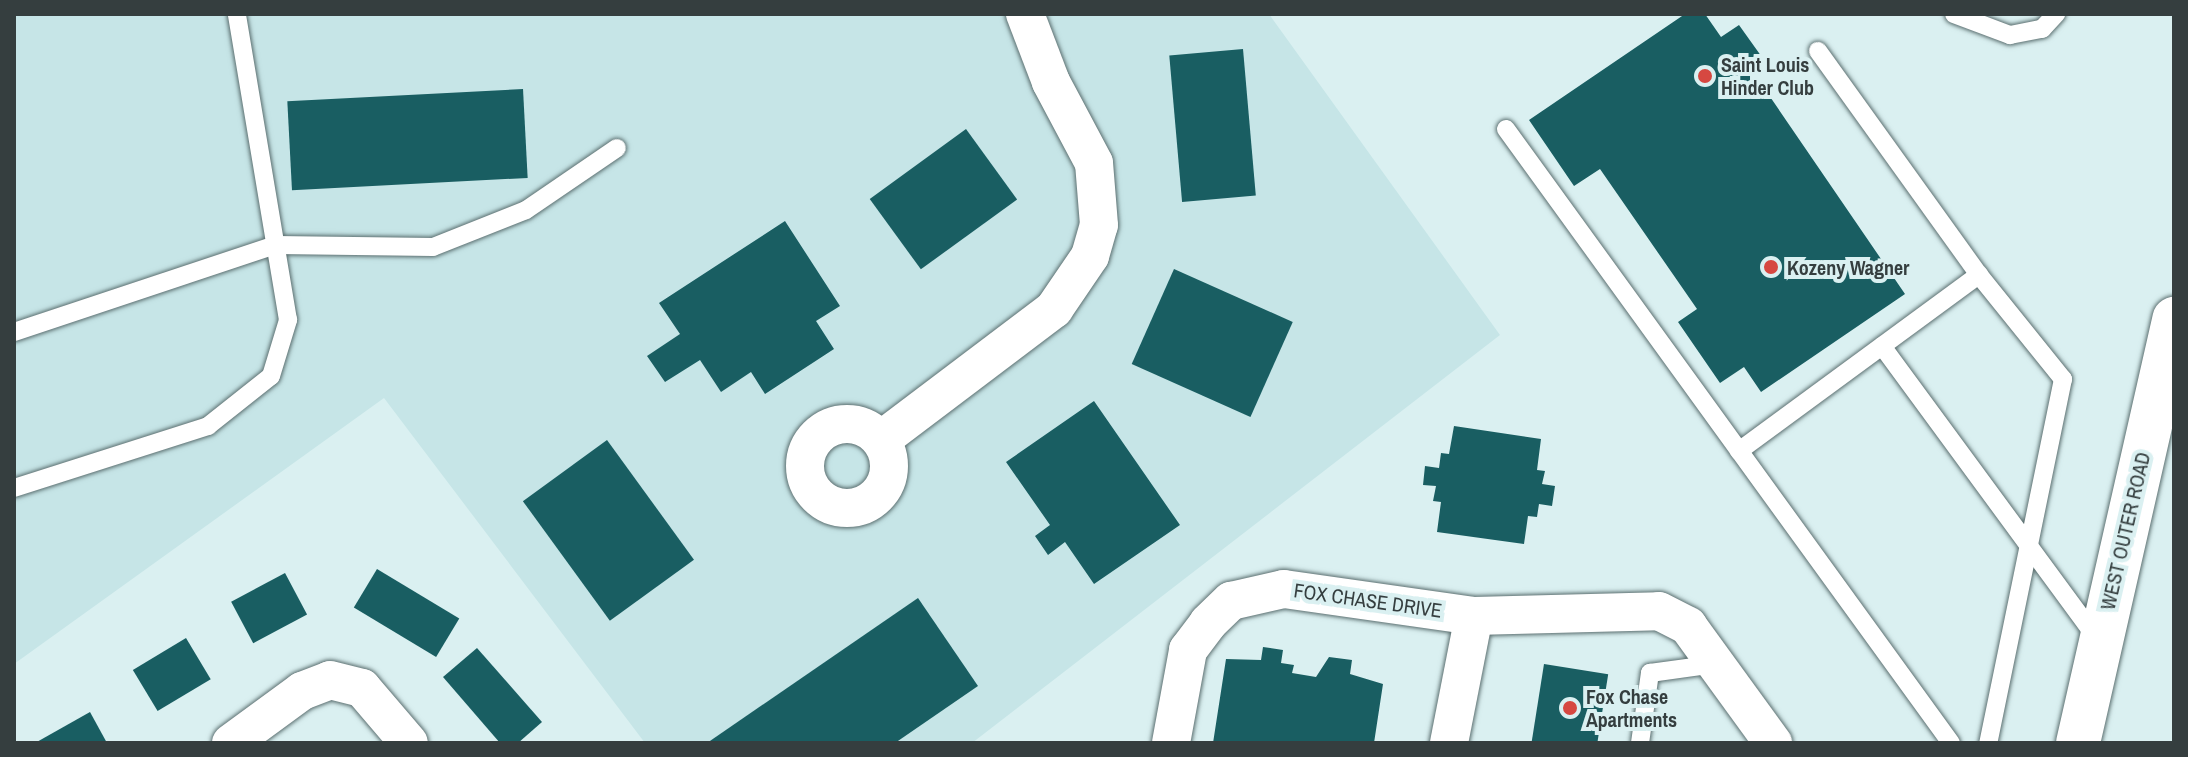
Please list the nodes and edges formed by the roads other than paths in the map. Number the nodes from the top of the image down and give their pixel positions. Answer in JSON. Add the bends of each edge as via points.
{"nodes":[{"id":1,"x":237,"y":14,"type":"edge"},
{"id":2,"x":1025,"y":14,"type":"edge"},
{"id":3,"x":1954,"y":14,"type":"edge"},
{"id":4,"x":2056,"y":14,"type":"edge"},
{"id":5,"x":1818,"y":51,"type":"dead end"},
{"id":6,"x":1506,"y":129,"type":"dead end"},
{"id":7,"x":617,"y":148,"type":"dead end"},
{"id":8,"x":276,"y":245,"type":"junction"},
{"id":9,"x":1979,"y":275,"type":"junction"},
{"id":10,"x":2174,"y":319,"type":"edge"},
{"id":11,"x":14,"y":332,"type":"edge"},
{"id":12,"x":1882,"y":346,"type":"junction"},
{"id":13,"x":881,"y":440,"type":"dead end"},
{"id":14,"x":1739,"y":451,"type":"junction"},
{"id":15,"x":14,"y":488,"type":"edge"},
{"id":16,"x":2029,"y":546,"type":"junction"},
{"id":17,"x":1474,"y":616,"type":"junction"},
{"id":18,"x":2100,"y":643,"type":"junction"},
{"id":19,"x":1716,"y":664,"type":"junction"},
{"id":20,"x":231,"y":743,"type":"edge"},
{"id":21,"x":409,"y":743,"type":"edge"},
{"id":22,"x":1171,"y":743,"type":"edge"},
{"id":23,"x":1449,"y":743,"type":"edge"},
{"id":24,"x":1640,"y":743,"type":"edge"},
{"id":25,"x":1773,"y":743,"type":"edge"},
{"id":26,"x":1951,"y":743,"type":"edge"},
{"id":27,"x":1988,"y":743,"type":"edge"},
{"id":28,"x":2078,"y":743,"type":"edge"}],
"edges":[{"from":1,"to":8,"type":"lane"},
{"from":2,"to":13,"type":"street","via":[[1051,82],[1094,163],[1099,225],[1090,256],[1054,309]]},
{"from":3,"to":4,"type":"lane","via":[[2010,35],[2042,29]]},
{"from":5,"to":9,"type":"lane"},
{"from":6,"to":14,"type":"lane"},
{"from":7,"to":8,"type":"lane","via":[[526,210],[433,247]]},
{"from":8,"to":11,"type":"lane"},
{"from":8,"to":15,"type":"lane","via":[[288,320],[271,376],[208,426]]},
{"from":9,"to":12,"type":"lane"},
{"from":9,"to":16,"type":"lane","via":[[2063,379]]},
{"from":10,"to":18,"type":"street","name":"WEST OUTER ROAD"},
{"from":12,"to":14,"type":"lane"},
{"from":12,"to":16,"type":"lane"},
{"from":14,"to":26,"type":"lane"},
{"from":16,"to":18,"type":"lane"},
{"from":16,"to":27,"type":"lane"},
{"from":17,"to":19,"type":"street","name":"FOX CHASE DRIVE","via":[[1659,611],[1688,626]]},
{"from":17,"to":22,"type":"street","name":"FOX CHASE DRIVE","via":[[1284,589],[1231,601],[1188,650]]},
{"from":17,"to":23,"type":"street"},
{"from":18,"to":28,"type":"street","name":"WEST OUTER ROAD"},
{"from":19,"to":24,"type":"lane","via":[[1650,673]]},
{"from":19,"to":25,"type":"street","name":"FOX CHASE DRIVE"},
{"from":20,"to":21,"type":"street","via":[[302,691],[330,680],[374,697]]}]}
